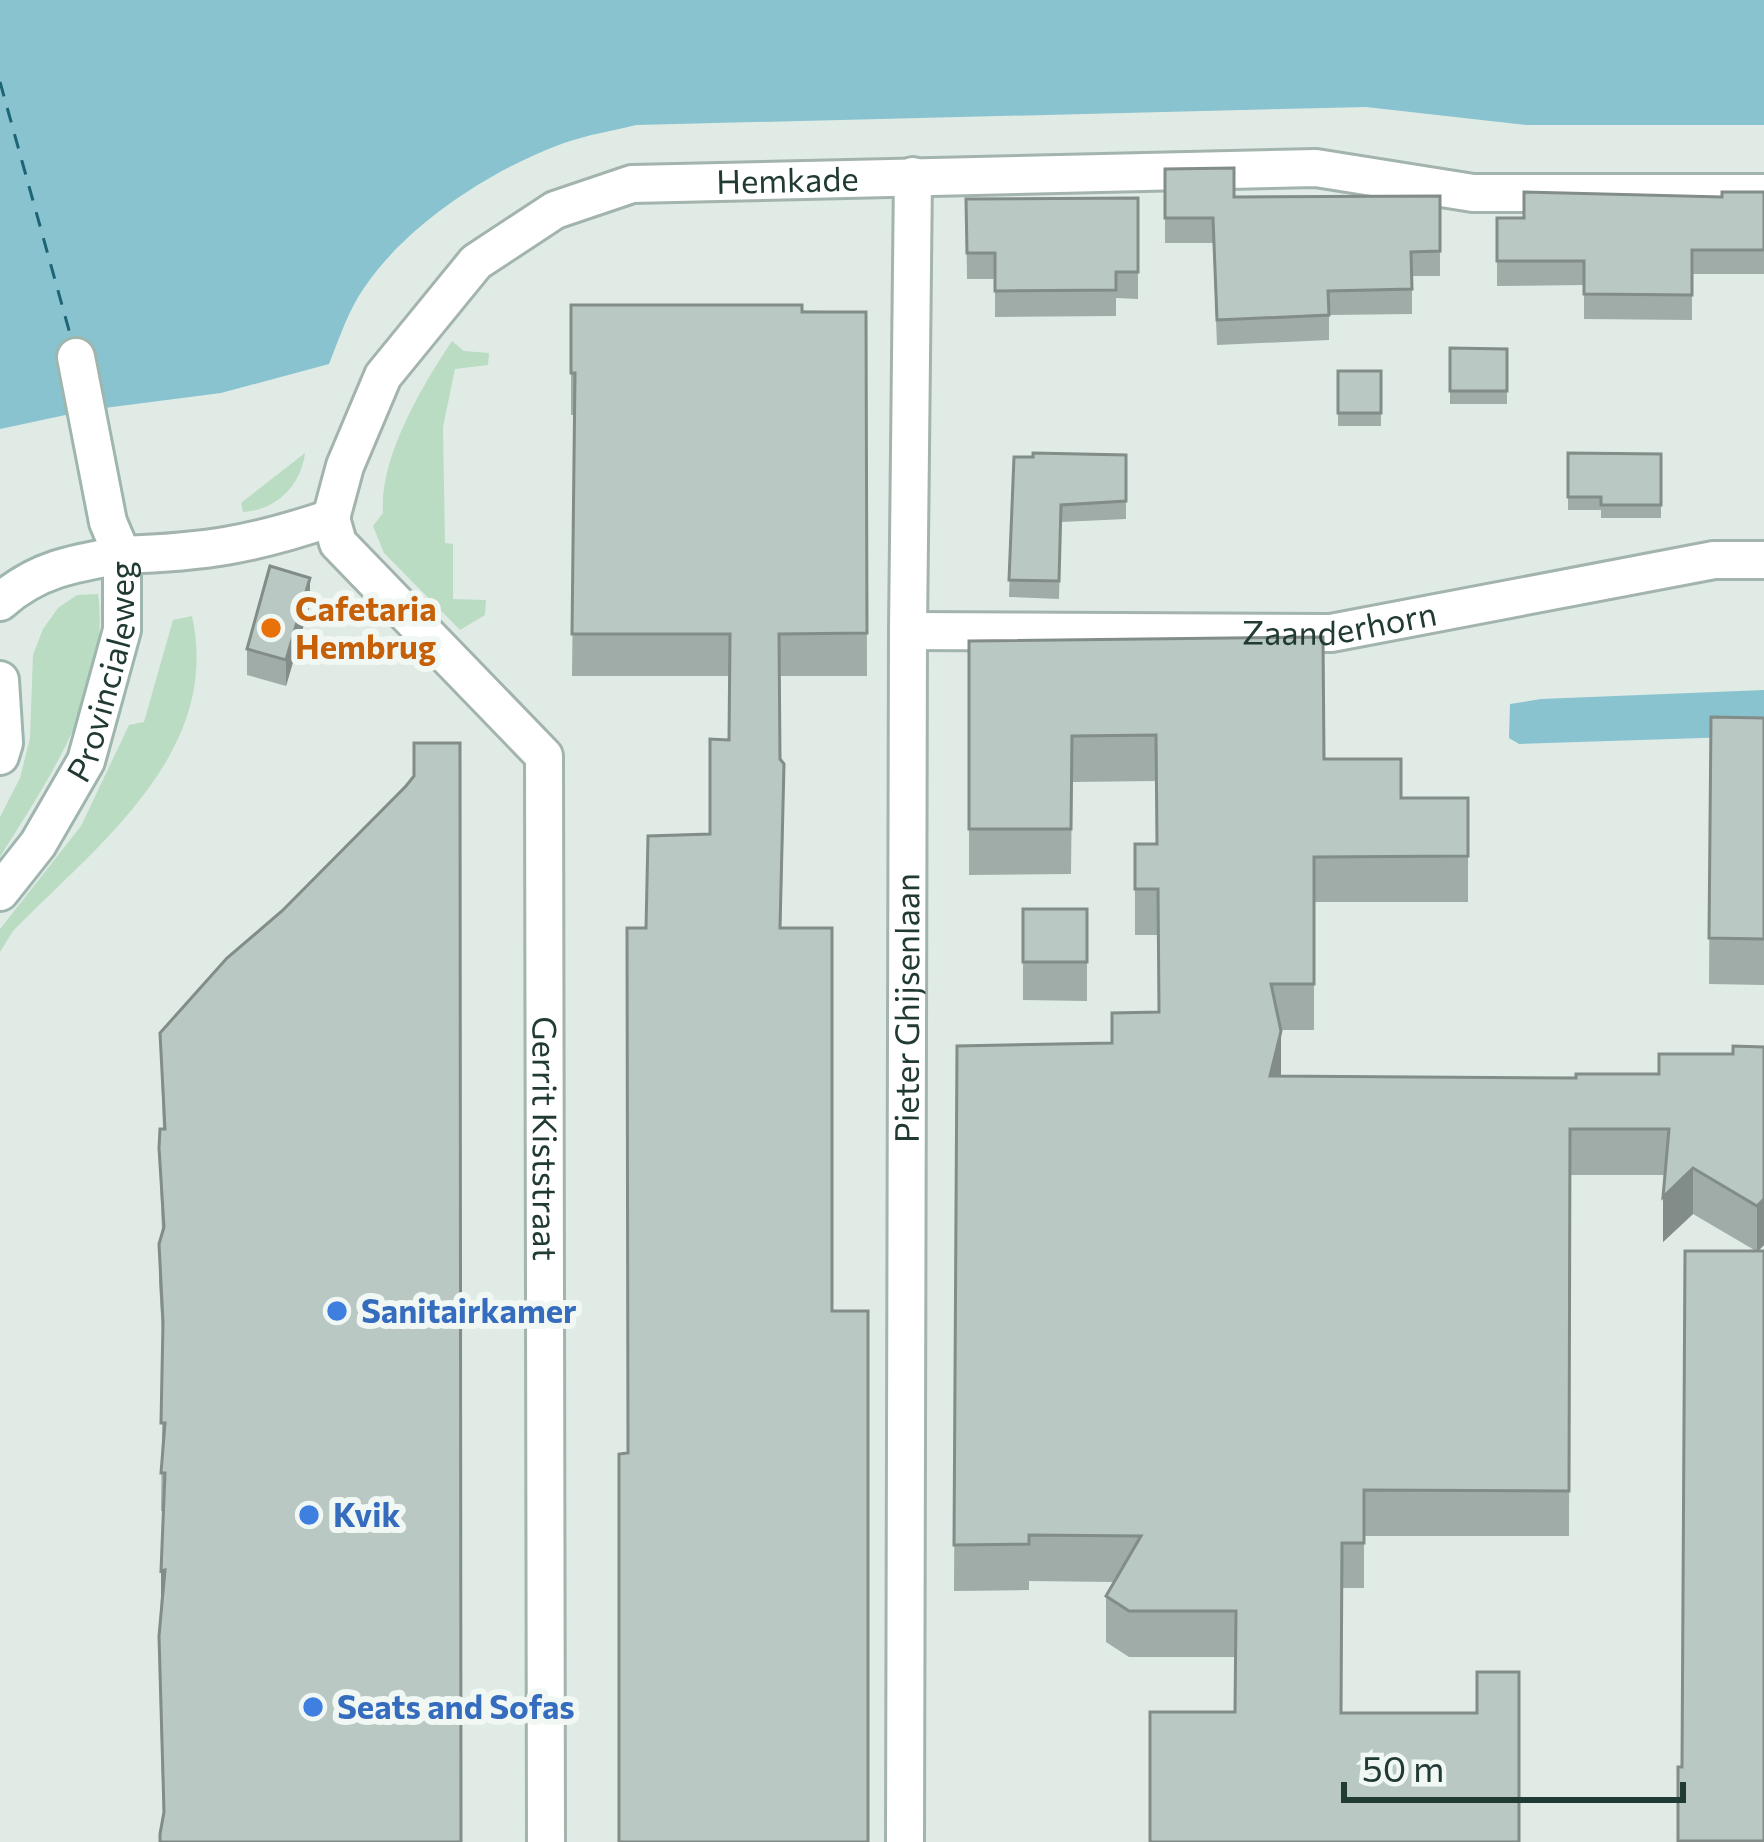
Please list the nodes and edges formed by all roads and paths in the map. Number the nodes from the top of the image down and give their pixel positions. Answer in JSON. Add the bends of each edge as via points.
{"nodes":[{"id":1,"x":914,"y":176,"type":"junction"},
{"id":2,"x":1764,"y":193,"type":"edge"},
{"id":3,"x":76,"y":357,"type":"dead end"},
{"id":4,"x":331,"y":518,"type":"junction"},
{"id":5,"x":122,"y":555,"type":"junction"},
{"id":6,"x":1764,"y":560,"type":"edge"},
{"id":7,"x":0,"y":602,"type":"edge"},
{"id":8,"x":908,"y":632,"type":"junction"},
{"id":9,"x":0,"y":680,"type":"edge"},
{"id":10,"x":0,"y":756,"type":"edge"},
{"id":11,"x":0,"y":892,"type":"edge"},
{"id":12,"x":546,"y":1842,"type":"edge"},
{"id":13,"x":905,"y":1842,"type":"edge"}],
"edges":[{"from":1,"to":2,"type":"street","name":"Hemkade","via":[[1316,168],[1473,193]]},
{"from":1,"to":4,"type":"street","name":"Hemkade","via":[[632,184],[555,210],[476,262],[383,376]]},
{"from":1,"to":8,"type":"street","name":"Pieter Ghijsenlaan"},
{"from":3,"to":5,"type":"street","name":"Provincialeweg","via":[[108,522]]},
{"from":4,"to":5,"type":"street","via":[[200,553]]},
{"from":4,"to":12,"type":"street","name":"Gerrit Kiststraat","via":[[338,543],[544,756]]},
{"from":5,"to":7,"type":"street","via":[[55,567]]},
{"from":5,"to":11,"type":"street","name":"Provincialeweg","via":[[122,630],[86,760]]},
{"from":6,"to":8,"type":"street","name":"Zaanderhorn","via":[[1714,560],[1331,633]]},
{"from":8,"to":13,"type":"street","name":"Pieter Ghijsenlaan"},
{"from":9,"to":10,"type":"street"}]}
